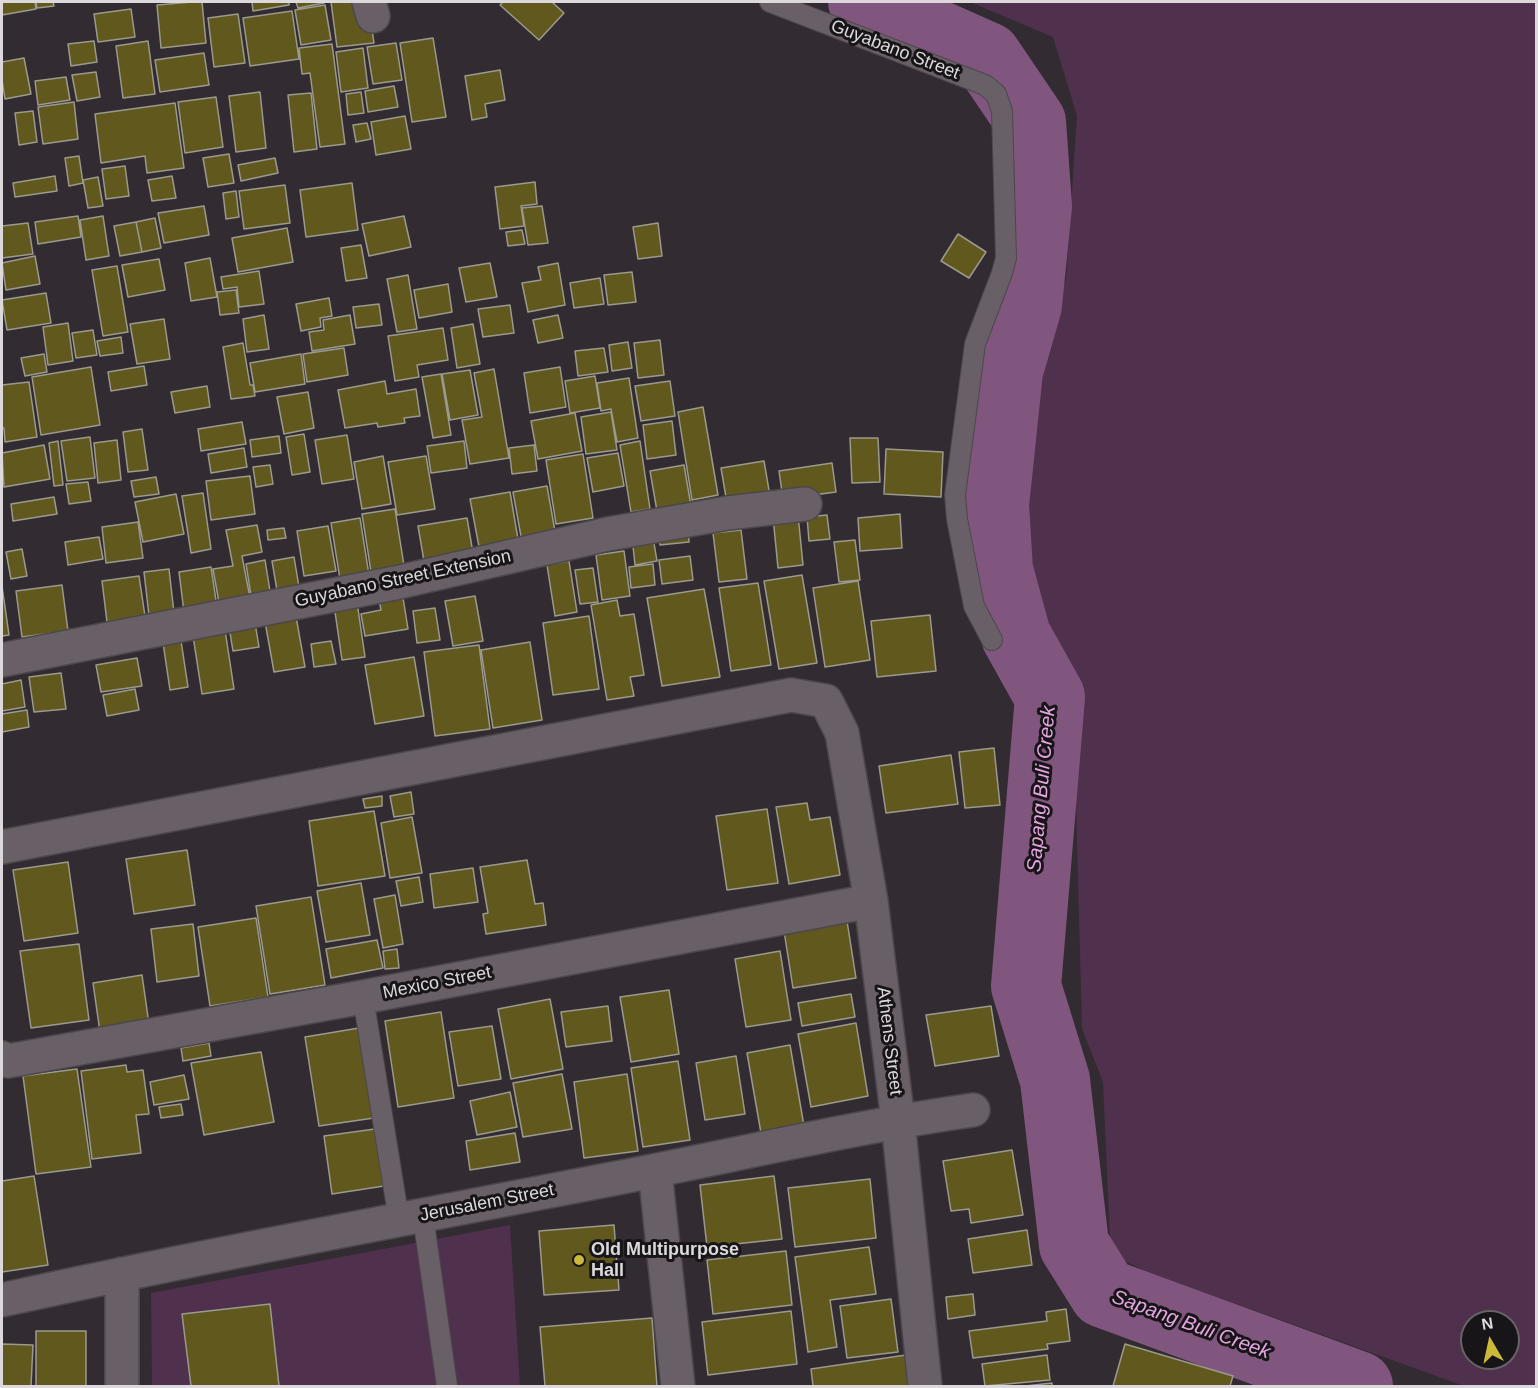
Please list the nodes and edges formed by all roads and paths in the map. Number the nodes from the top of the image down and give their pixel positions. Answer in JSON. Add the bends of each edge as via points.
{"nodes":[{"id":1,"x":770,"y":2,"type":"edge"},
{"id":2,"x":805,"y":504,"type":"dead end"},
{"id":3,"x":992,"y":640,"type":"dead end"},
{"id":4,"x":2,"y":660,"type":"edge"},
{"id":5,"x":2,"y":847,"type":"edge"},
{"id":6,"x":871,"y":901,"type":"junction"},
{"id":7,"x":363,"y":998,"type":"junction"},
{"id":8,"x":2,"y":1058,"type":"edge"},
{"id":9,"x":974,"y":1110,"type":"dead end"},
{"id":10,"x":898,"y":1121,"type":"junction"},
{"id":11,"x":656,"y":1171,"type":"junction"},
{"id":12,"x":411,"y":1218,"type":"junction"},
{"id":13,"x":122,"y":1274,"type":"junction"},
{"id":14,"x":2,"y":1300,"type":"edge"},
{"id":15,"x":122,"y":1386,"type":"edge"},
{"id":16,"x":447,"y":1386,"type":"edge"},
{"id":17,"x":678,"y":1386,"type":"edge"},
{"id":18,"x":926,"y":1386,"type":"edge"}],
"edges":[{"from":1,"to":3,"type":"lane","name":"Guyabano Street","via":[[986,85],[996,94],[1002,111],[1006,258],[975,344],[955,495],[974,606]]},
{"from":2,"to":4,"type":"street","name":"Guyabano Street Extension","via":[[608,534],[395,583]]},
{"from":5,"to":6,"type":"street","name":"Athens Street","via":[[791,695],[826,701],[842,733]]},
{"from":6,"to":7,"type":"street","name":"Mexico Street"},
{"from":6,"to":10,"type":"street","name":"Athens Street"},
{"from":7,"to":8,"type":"street","name":"Mexico Street","via":[[8,1061]]},
{"from":7,"to":12,"type":"lane"},
{"from":9,"to":10,"type":"street","name":"Jerusalem Street"},
{"from":10,"to":11,"type":"street","name":"Jerusalem Street"},
{"from":10,"to":18,"type":"street","name":"Athens Street"},
{"from":11,"to":12,"type":"street","name":"Jerusalem Street"},
{"from":11,"to":17,"type":"street"},
{"from":12,"to":13,"type":"street","name":"Jerusalem Street"},
{"from":12,"to":16,"type":"lane"},
{"from":13,"to":14,"type":"street","name":"Jerusalem Street"},
{"from":13,"to":15,"type":"street"}]}
